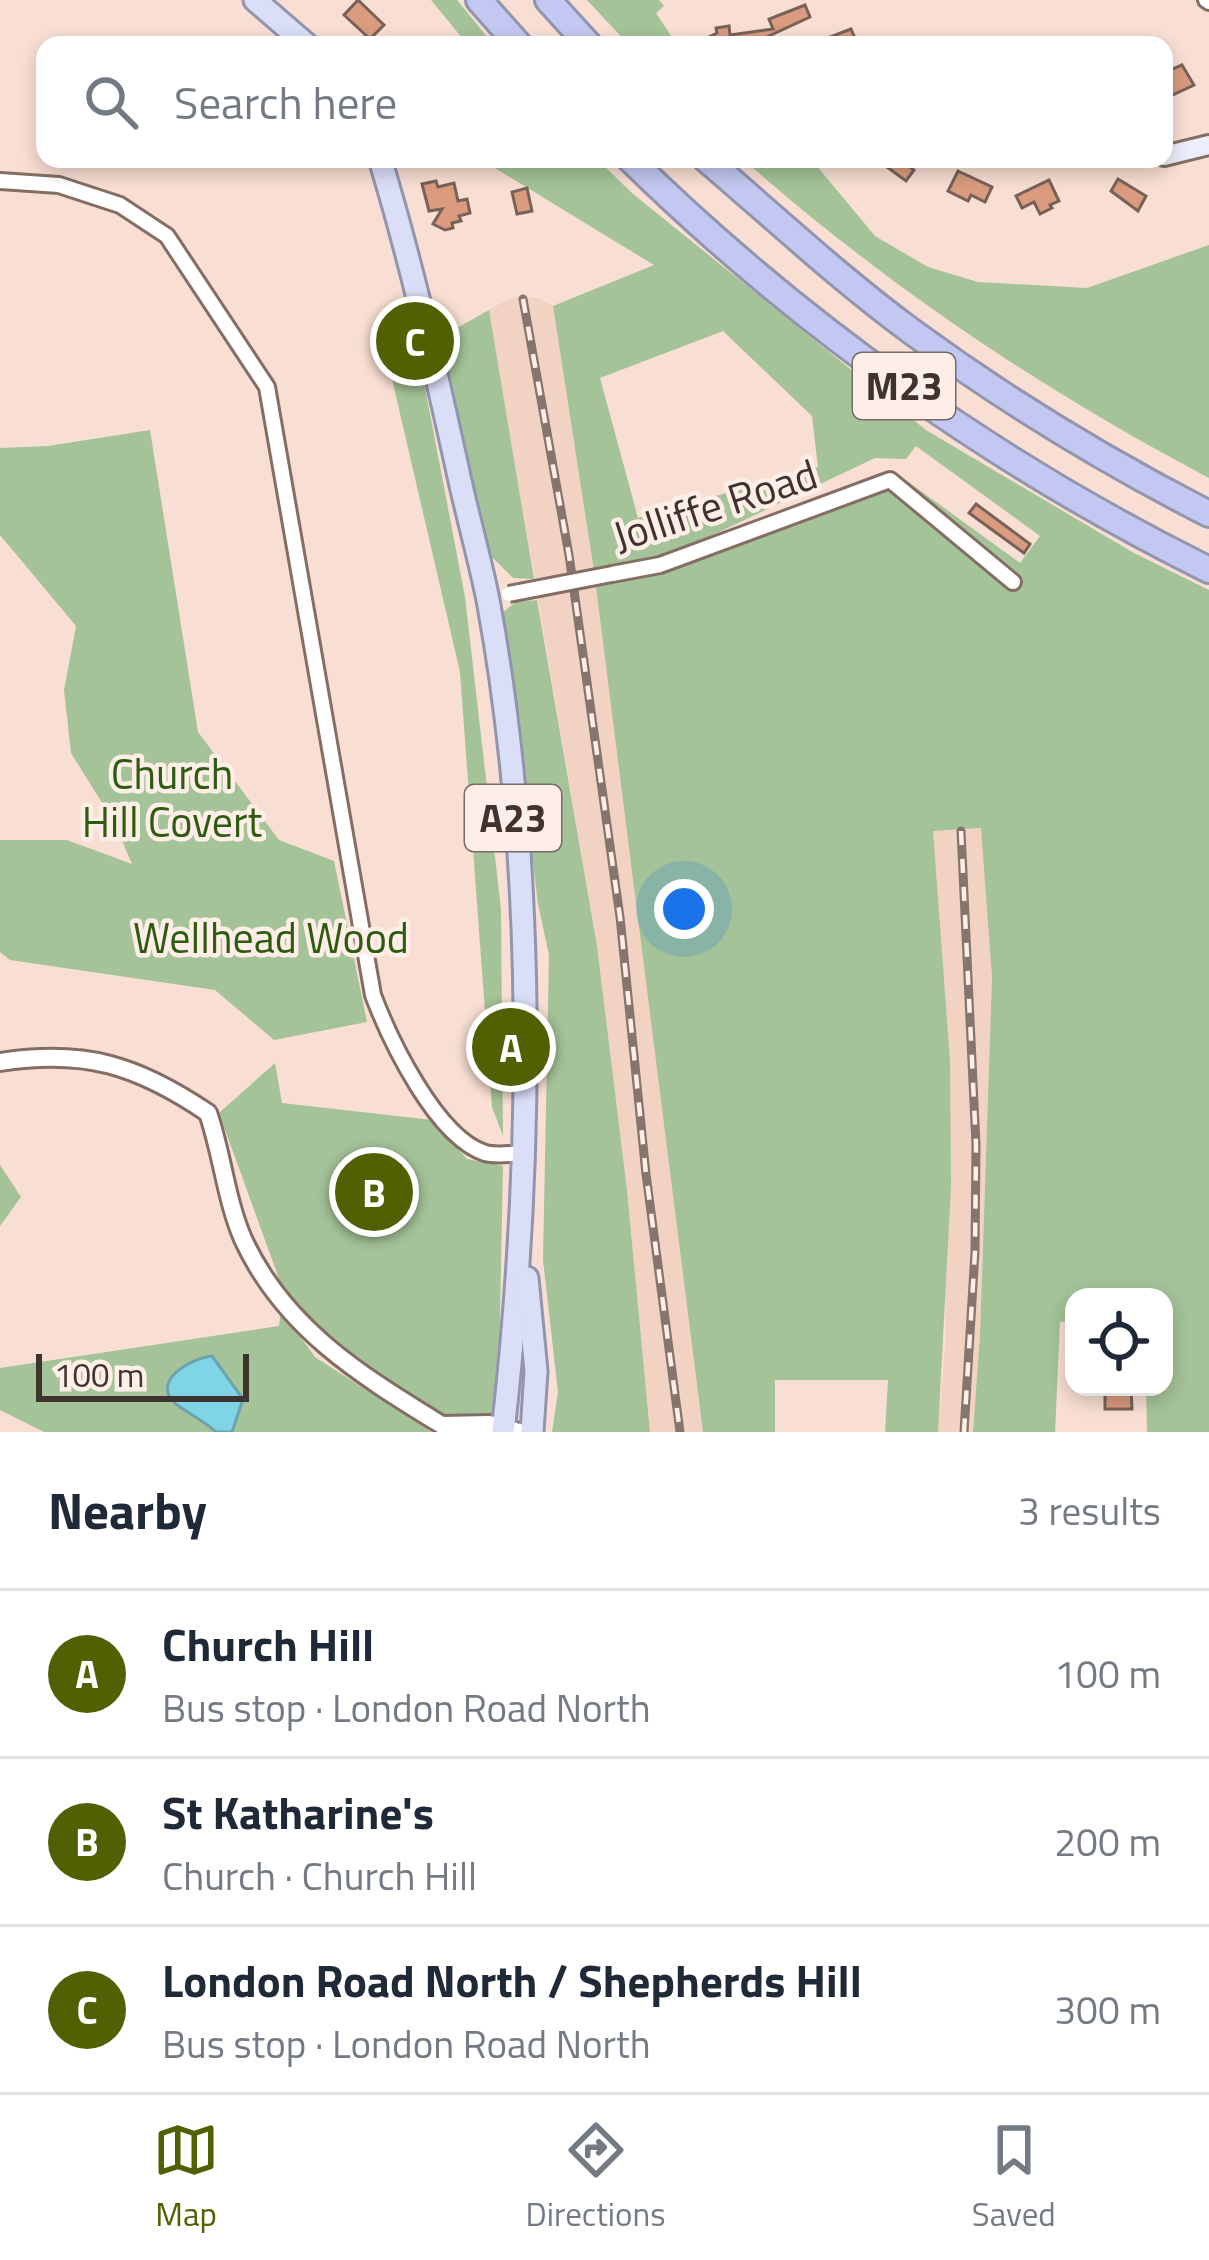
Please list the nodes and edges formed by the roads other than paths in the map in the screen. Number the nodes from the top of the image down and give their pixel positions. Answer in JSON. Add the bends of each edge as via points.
{"nodes":[{"id":1,"x":254,"y":0,"type":"edge"},
{"id":2,"x":479,"y":0,"type":"edge"},
{"id":3,"x":548,"y":0,"type":"edge"},
{"id":4,"x":297,"y":36,"type":"edge"},
{"id":5,"x":511,"y":36,"type":"edge"},
{"id":6,"x":581,"y":36,"type":"edge"},
{"id":7,"x":1209,"y":145,"type":"edge"},
{"id":8,"x":1173,"y":154,"type":"edge"},
{"id":9,"x":383,"y":168,"type":"edge"},
{"id":10,"x":640,"y":168,"type":"edge"},
{"id":11,"x":716,"y":168,"type":"edge"},
{"id":12,"x":0,"y":181,"type":"edge"},
{"id":13,"x":1209,"y":514,"type":"edge"},
{"id":14,"x":1209,"y":570,"type":"edge"},
{"id":15,"x":1013,"y":582,"type":"dead end"},
{"id":16,"x":498,"y":596,"type":"junction"},
{"id":17,"x":0,"y":1062,"type":"edge"},
{"id":18,"x":522,"y":1153,"type":"junction"},
{"id":19,"x":522,"y":1242,"type":"junction"},
{"id":20,"x":447,"y":1429,"type":"edge"},
{"id":21,"x":508,"y":1430,"type":"edge"},
{"id":22,"x":532,"y":1432,"type":"edge"}],
"edges":[{"from":1,"to":4,"type":"main road"},
{"from":2,"to":5,"type":"highway"},
{"from":3,"to":6,"type":"highway"},
{"from":7,"to":8,"type":"main road"},
{"from":9,"to":16,"type":"main road","number":"A23"},
{"from":10,"to":14,"type":"highway","number":"M23","via":[[892,378],[1059,488]]},
{"from":11,"to":13,"type":"highway","number":"M23","via":[[939,351],[1068,436]]},
{"from":12,"to":18,"type":"street","via":[[79,191],[120,205],[167,236],[267,387],[373,995],[390,1039],[443,1120],[485,1153]]},
{"from":15,"to":16,"type":"street","name":"Jolliffe Road","bridge":true,"via":[[890,480],[660,566]]},
{"from":16,"to":18,"type":"main road","number":"A23","via":[[522,940]]},
{"from":17,"to":20,"type":"street","via":[[48,1057],[123,1066],[208,1113],[243,1238],[288,1312],[356,1372]]},
{"from":18,"to":19,"type":"main road","number":"A23"},
{"from":19,"to":21,"type":"main road","number":"A23"},
{"from":19,"to":22,"type":"main road","number":"A23","via":[[536,1348]]},
{"from":20,"to":21,"type":"street"}]}
